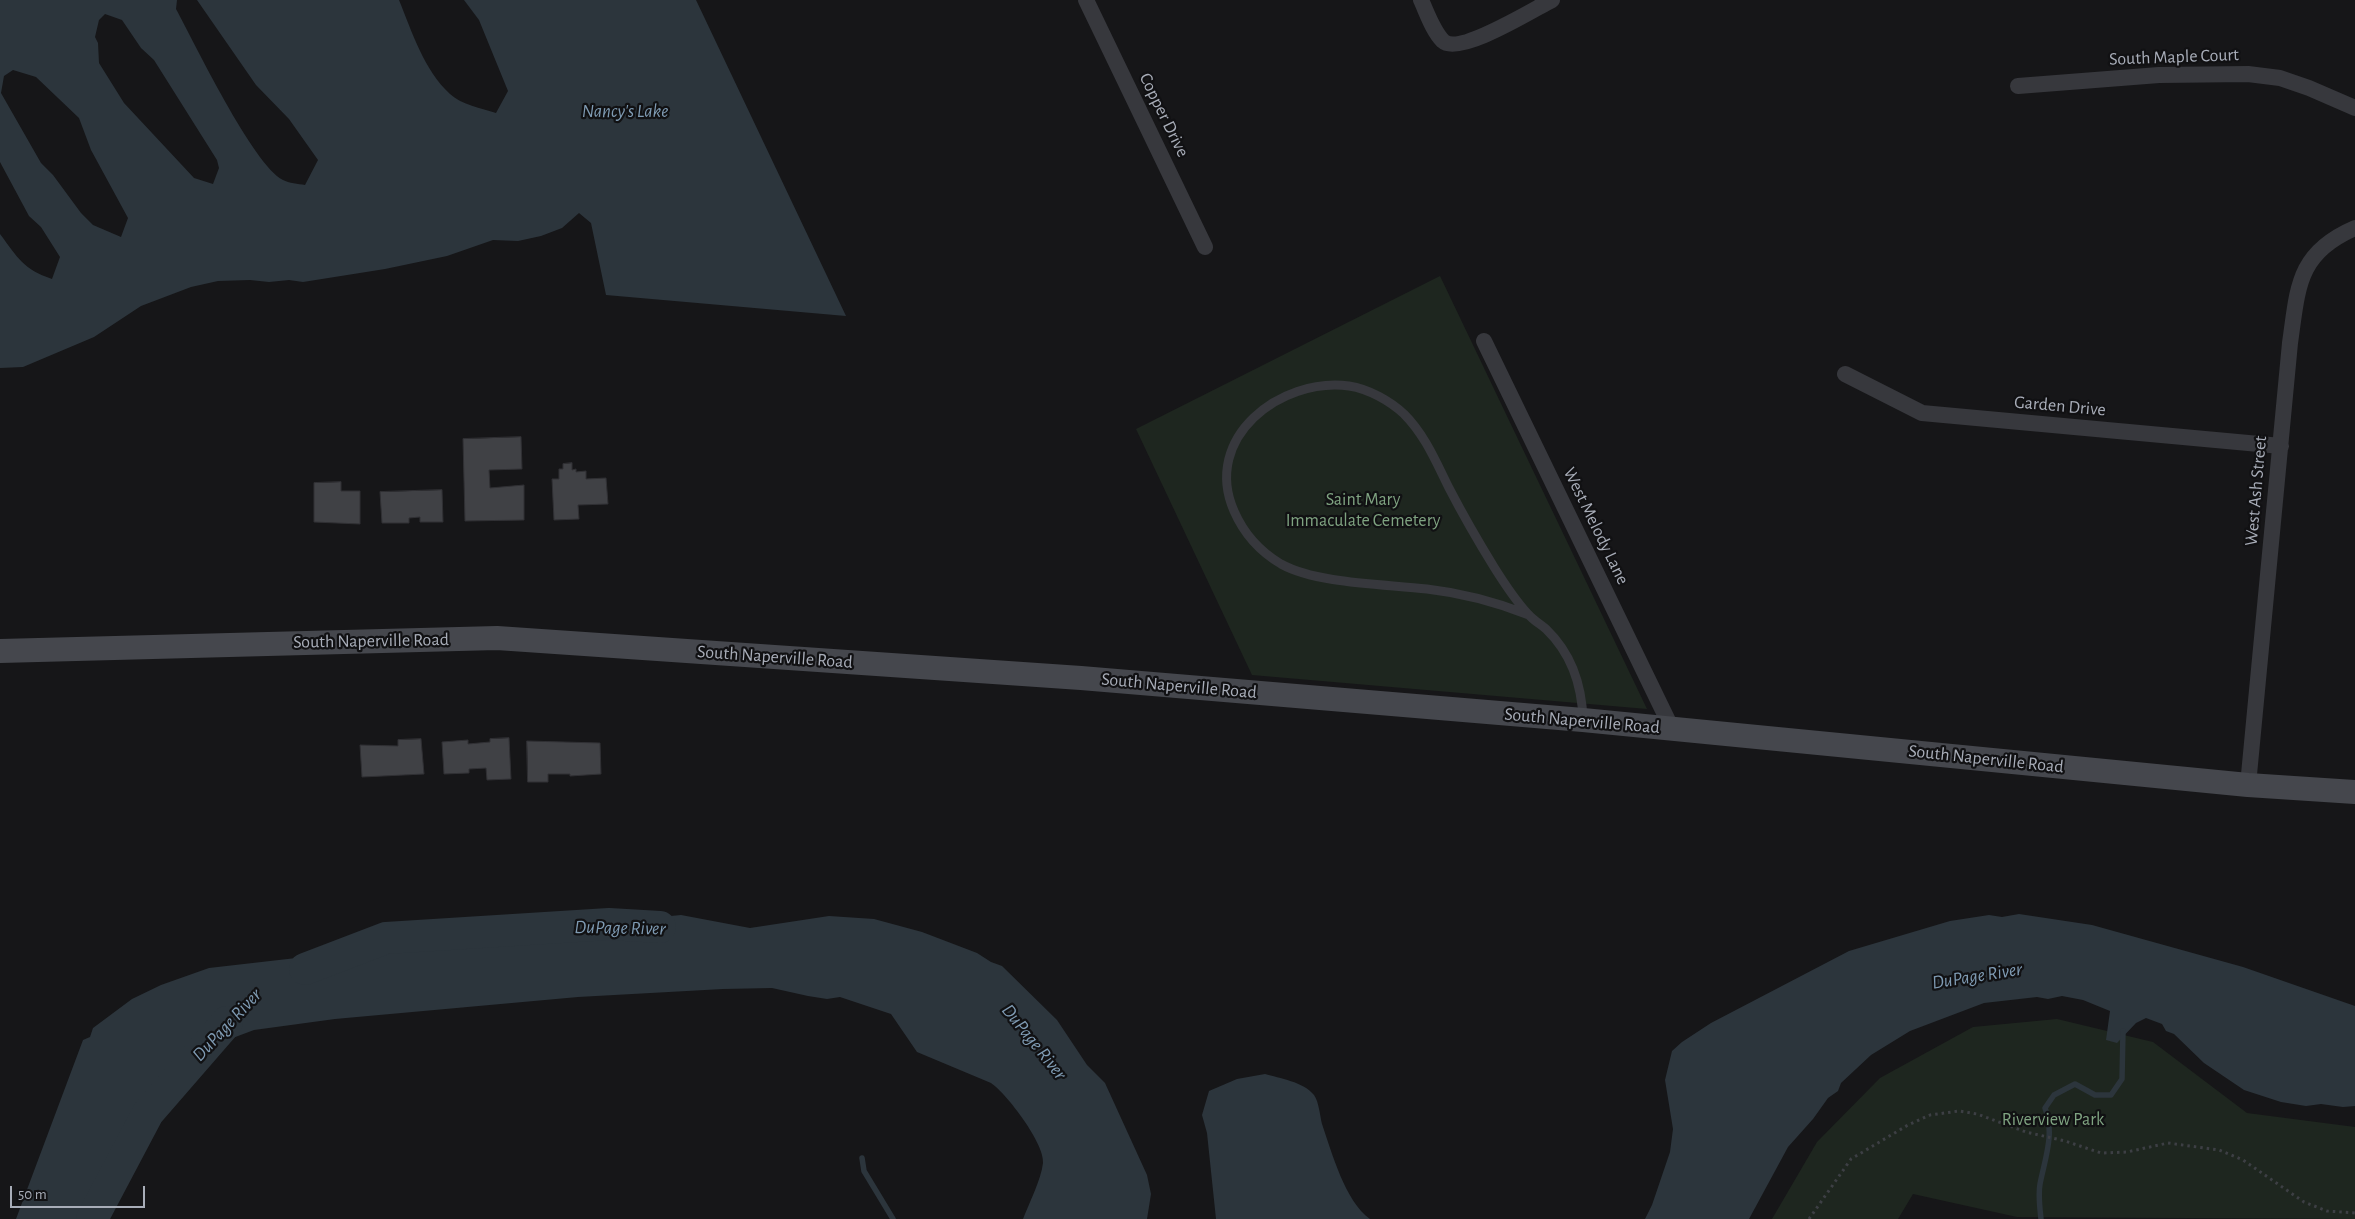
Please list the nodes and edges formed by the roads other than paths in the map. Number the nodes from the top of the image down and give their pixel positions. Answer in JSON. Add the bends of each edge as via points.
{"nodes":[{"id":1,"x":1086,"y":0,"type":"edge"},
{"id":2,"x":1421,"y":0,"type":"edge"},
{"id":3,"x":1552,"y":0,"type":"edge"},
{"id":4,"x":2018,"y":86,"type":"dead end"},
{"id":5,"x":2355,"y":108,"type":"edge"},
{"id":6,"x":2355,"y":228,"type":"edge"},
{"id":7,"x":1205,"y":247,"type":"dead end"},
{"id":8,"x":1484,"y":341,"type":"dead end"},
{"id":9,"x":1845,"y":374,"type":"dead end"},
{"id":10,"x":2281,"y":446,"type":"junction"},
{"id":11,"x":1529,"y":615,"type":"junction"},
{"id":12,"x":0,"y":651,"type":"edge"},
{"id":13,"x":1584,"y":720,"type":"junction"},
{"id":14,"x":1672,"y":729,"type":"junction"},
{"id":15,"x":2248,"y":785,"type":"junction"},
{"id":16,"x":2355,"y":792,"type":"edge"}],
"edges":[{"from":1,"to":7,"type":"street","name":"Copper Drive"},
{"from":2,"to":3,"type":"street","via":[[1437,33],[1444,42],[1454,45],[1477,39]]},
{"from":4,"to":5,"type":"street","name":"South Maple Court","via":[[2159,75],[2248,74],[2280,78]]},
{"from":6,"to":10,"type":"street","name":"West Ash Street","via":[[2339,235],[2315,255],[2299,284]]},
{"from":8,"to":14,"type":"street","name":"West Melody Lane"},
{"from":9,"to":10,"type":"street","name":"Garden Drive","via":[[1922,413]]},
{"from":10,"to":15,"type":"street","name":"West Ash Street"},
{"from":11,"to":11,"type":"lane","via":[[1479,543],[1419,432],[1390,403],[1349,386],[1314,388],[1274,403],[1245,424],[1225,468],[1227,488],[1240,525],[1269,556],[1309,574],[1457,593]]},
{"from":11,"to":13,"type":"lane","via":[[1548,631],[1572,666],[1580,690]]},
{"from":12,"to":13,"type":"main road","name":"South Naperville Road","via":[[497,638],[1034,674]]},
{"from":13,"to":14,"type":"main road","name":"South Naperville Road"},
{"from":14,"to":15,"type":"main road","name":"South Naperville Road"},
{"from":15,"to":16,"type":"main road","name":"South Naperville Road"}]}
